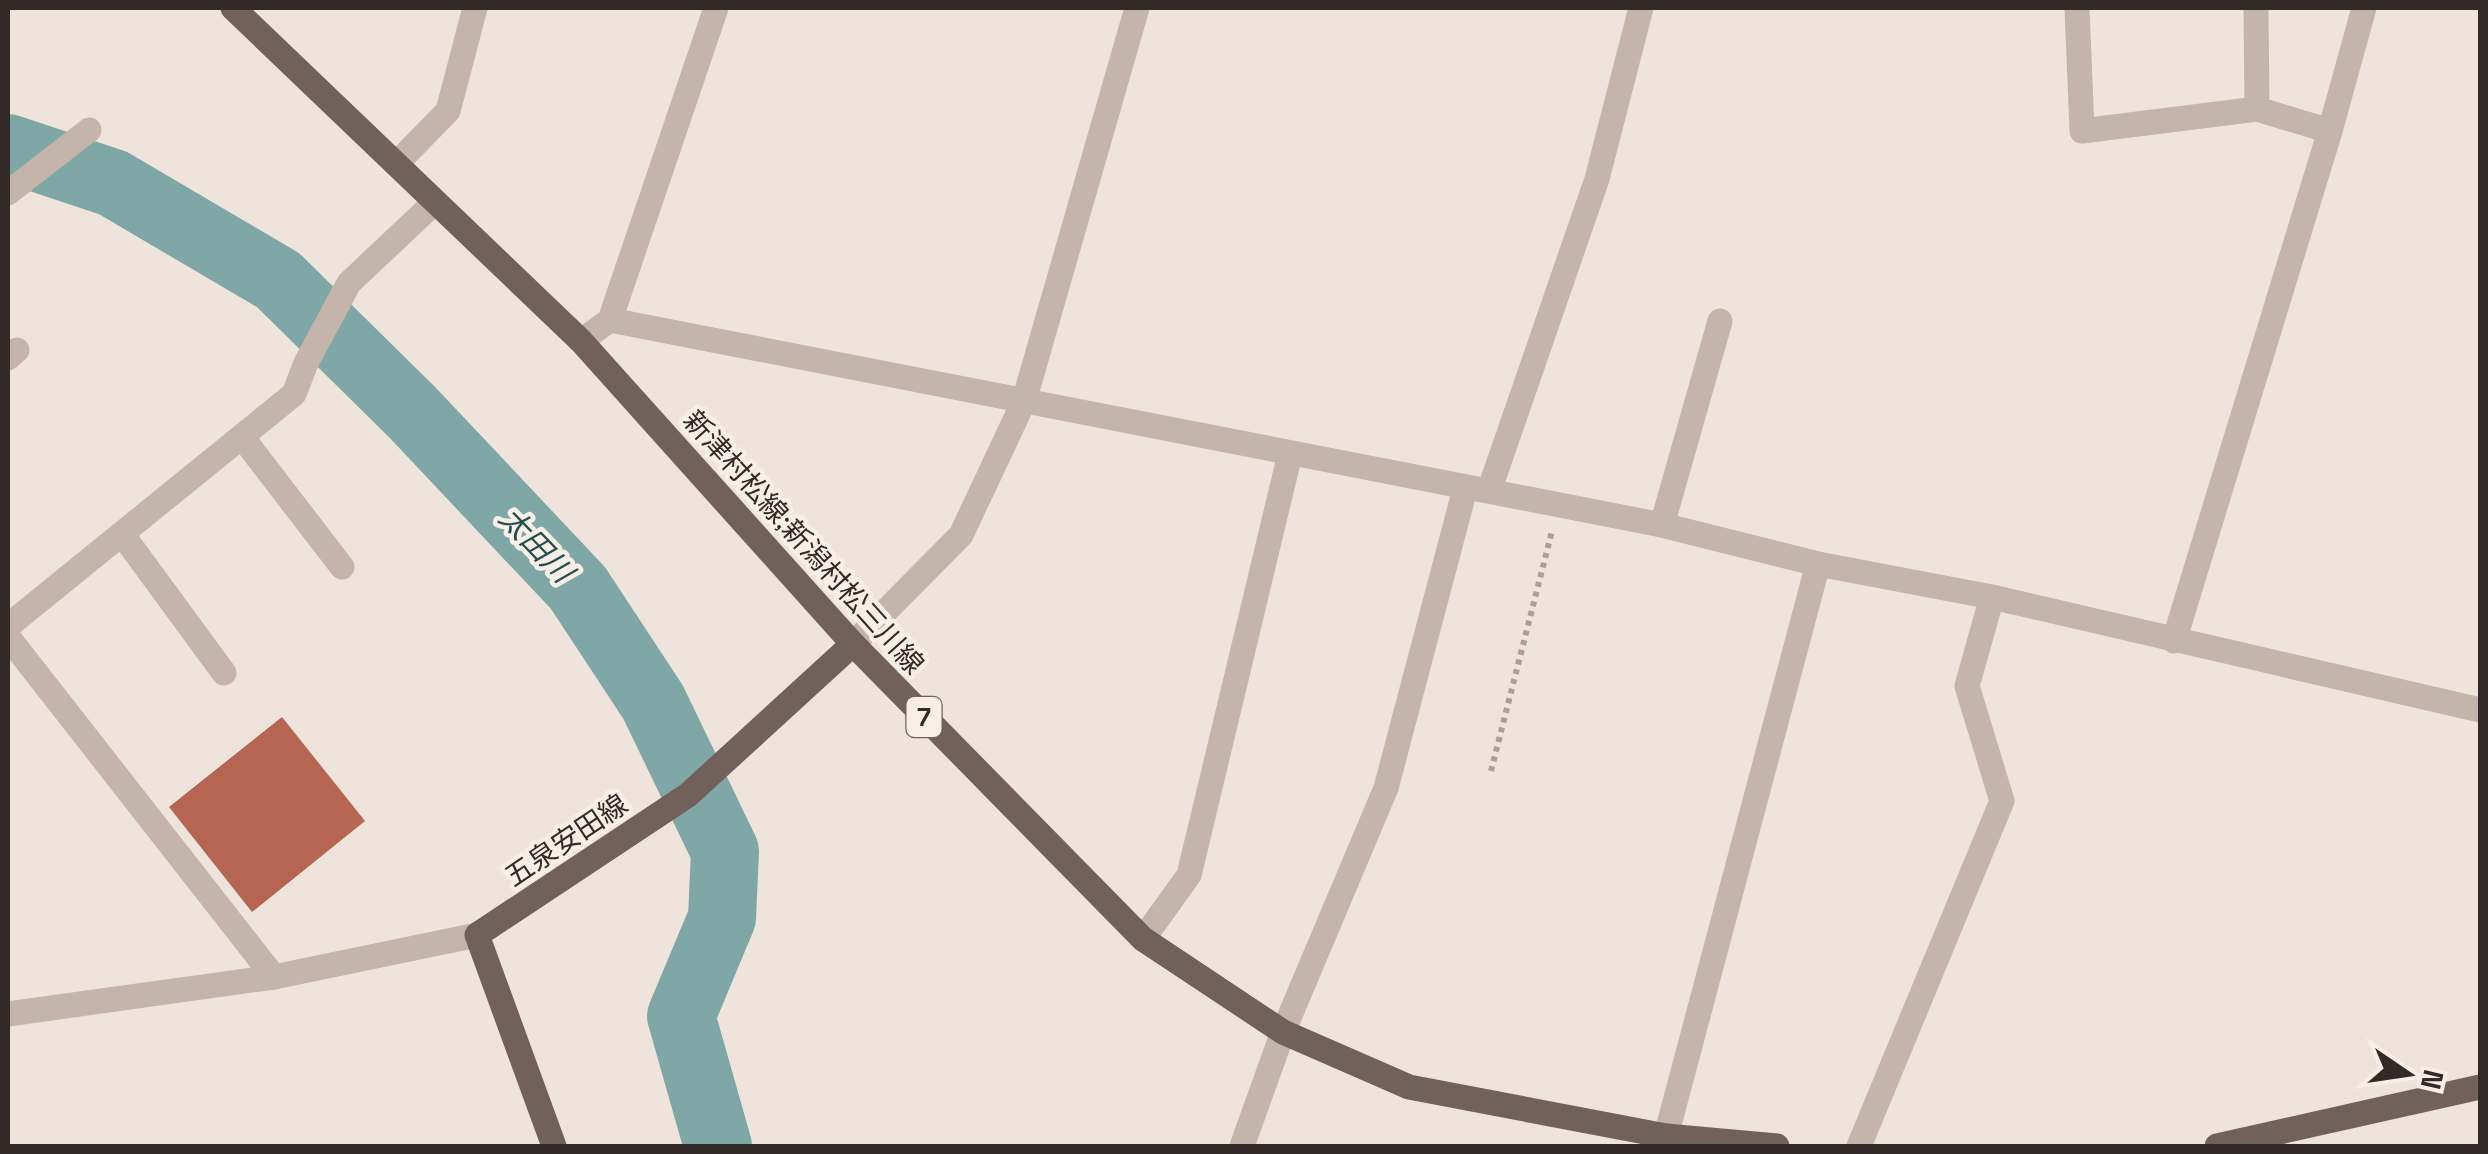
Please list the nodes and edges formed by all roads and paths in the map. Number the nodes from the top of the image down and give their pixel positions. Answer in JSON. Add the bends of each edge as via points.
{"nodes":[{"id":1,"x":233,"y":8,"type":"edge"},
{"id":2,"x":476,"y":8,"type":"edge"},
{"id":3,"x":716,"y":8,"type":"edge"},
{"id":4,"x":1137,"y":8,"type":"edge"},
{"id":5,"x":1641,"y":8,"type":"edge"},
{"id":6,"x":2077,"y":8,"type":"edge"},
{"id":7,"x":2256,"y":8,"type":"edge"},
{"id":8,"x":2364,"y":8,"type":"edge"},
{"id":9,"x":2257,"y":109,"type":"junction"},
{"id":10,"x":90,"y":130,"type":"dead end"},
{"id":11,"x":2330,"y":131,"type":"junction"},
{"id":12,"x":396,"y":164,"type":"junction"},
{"id":13,"x":8,"y":194,"type":"edge"},
{"id":14,"x":435,"y":202,"type":"junction"},
{"id":15,"x":610,"y":320,"type":"junction"},
{"id":16,"x":1720,"y":321,"type":"dead end"},
{"id":17,"x":581,"y":341,"type":"junction"},
{"id":18,"x":1024,"y":401,"type":"junction"},
{"id":19,"x":242,"y":436,"type":"junction"},
{"id":20,"x":1290,"y":454,"type":"junction"},
{"id":21,"x":1477,"y":490,"type":"junction"},
{"id":22,"x":1559,"y":505,"type":"junction"},
{"id":23,"x":1662,"y":525,"type":"junction"},
{"id":24,"x":122,"y":534,"type":"junction"},
{"id":25,"x":1818,"y":564,"type":"junction"},
{"id":26,"x":342,"y":567,"type":"dead end"},
{"id":27,"x":1992,"y":597,"type":"junction"},
{"id":28,"x":8,"y":626,"type":"edge"},
{"id":29,"x":8,"y":637,"type":"edge"},
{"id":30,"x":2174,"y":641,"type":"junction"},
{"id":31,"x":853,"y":644,"type":"junction"},
{"id":32,"x":224,"y":674,"type":"dead end"},
{"id":33,"x":2480,"y":710,"type":"edge"},
{"id":34,"x":1490,"y":772,"type":"dead end"},
{"id":35,"x":477,"y":935,"type":"junction"},
{"id":36,"x":1143,"y":939,"type":"junction"},
{"id":37,"x":274,"y":977,"type":"junction"},
{"id":38,"x":8,"y":1014,"type":"edge"},
{"id":39,"x":1282,"y":1032,"type":"junction"},
{"id":40,"x":2480,"y":1087,"type":"edge"},
{"id":41,"x":1666,"y":1136,"type":"junction"},
{"id":42,"x":554,"y":1146,"type":"edge"},
{"id":43,"x":1242,"y":1146,"type":"edge"},
{"id":44,"x":1777,"y":1146,"type":"edge"},
{"id":45,"x":1859,"y":1146,"type":"edge"},
{"id":46,"x":2217,"y":1146,"type":"edge"}],
"edges":[{"from":1,"to":12,"type":"main road","name":"新津村松線;新潟村松三川線","number":"7"},
{"from":2,"to":12,"type":"street","via":[[448,111]]},
{"from":3,"to":15,"type":"street"},
{"from":4,"to":18,"type":"street"},
{"from":5,"to":21,"type":"street","via":[[1597,179]]},
{"from":6,"to":9,"type":"street","via":[[2082,130]]},
{"from":7,"to":9,"type":"street"},
{"from":8,"to":11,"type":"street"},
{"from":9,"to":11,"type":"street"},
{"from":10,"to":13,"type":"street"},
{"from":11,"to":30,"type":"street"},
{"from":12,"to":14,"type":"main road","name":"新津村松線;新潟村松三川線","number":"7"},
{"from":14,"to":17,"type":"main road","name":"新津村松線;新潟村松三川線","number":"7"},
{"from":14,"to":19,"type":"street","via":[[348,283],[294,394]]},
{"from":15,"to":17,"type":"street"},
{"from":15,"to":18,"type":"street"},
{"from":16,"to":23,"type":"street"},
{"from":17,"to":31,"type":"main road","name":"新津村松線;新潟村松三川線","number":"7"},
{"from":18,"to":20,"type":"street"},
{"from":18,"to":31,"type":"street","via":[[960,535]]},
{"from":19,"to":24,"type":"street"},
{"from":19,"to":26,"type":"street"},
{"from":20,"to":21,"type":"street"},
{"from":20,"to":36,"type":"street","via":[[1188,876]]},
{"from":21,"to":22,"type":"street"},
{"from":21,"to":39,"type":"street","via":[[1386,788]]},
{"from":22,"to":23,"type":"street"},
{"from":22,"to":34,"type":"path"},
{"from":23,"to":25,"type":"street"},
{"from":24,"to":28,"type":"street"},
{"from":24,"to":32,"type":"street"},
{"from":25,"to":27,"type":"street"},
{"from":25,"to":41,"type":"street"},
{"from":27,"to":30,"type":"street"},
{"from":27,"to":45,"type":"street","via":[[1968,686],[2002,801]]},
{"from":29,"to":37,"type":"street"},
{"from":30,"to":33,"type":"street"},
{"from":31,"to":35,"type":"main road","name":"五泉安田線","via":[[688,795]]},
{"from":31,"to":36,"type":"main road","name":"新津村松線;新潟村松三川線","number":"7"},
{"from":35,"to":37,"type":"street"},
{"from":35,"to":42,"type":"main road"},
{"from":36,"to":39,"type":"main road","name":"新津村松線;新潟村松三川線","number":"7"},
{"from":37,"to":38,"type":"street"},
{"from":39,"to":41,"type":"main road","name":"新津村松線;新潟村松三川線","number":"7","via":[[1409,1087]]},
{"from":39,"to":43,"type":"street"},
{"from":40,"to":46,"type":"main road"},
{"from":41,"to":44,"type":"main road","name":"新津村松線;新潟村松三川線","number":"7"}]}
